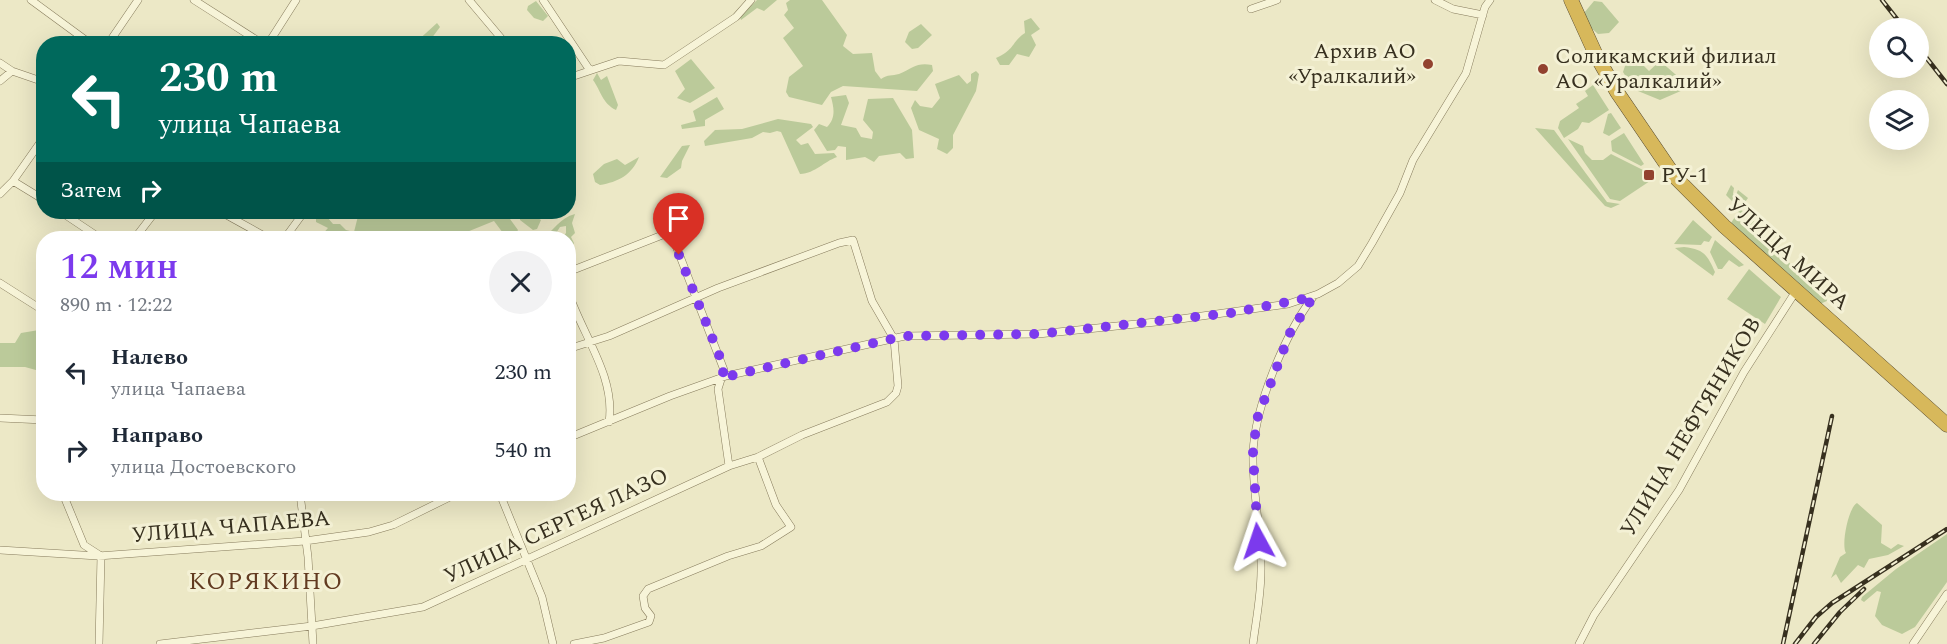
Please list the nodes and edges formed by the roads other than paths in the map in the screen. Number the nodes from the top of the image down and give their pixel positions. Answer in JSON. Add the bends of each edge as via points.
{"nodes":[{"id":1,"x":31,"y":0,"type":"edge"},
{"id":2,"x":138,"y":0,"type":"edge"},
{"id":3,"x":194,"y":0,"type":"edge"},
{"id":4,"x":297,"y":0,"type":"edge"},
{"id":5,"x":469,"y":0,"type":"edge"},
{"id":6,"x":543,"y":0,"type":"edge"},
{"id":7,"x":751,"y":0,"type":"edge"},
{"id":8,"x":1277,"y":0,"type":"edge"},
{"id":9,"x":1435,"y":0,"type":"edge"},
{"id":10,"x":1490,"y":0,"type":"edge"},
{"id":11,"x":1571,"y":0,"type":"edge"},
{"id":12,"x":1251,"y":9,"type":"dead end"},
{"id":13,"x":1483,"y":15,"type":"junction"},
{"id":14,"x":80,"y":36,"type":"edge"},
{"id":15,"x":113,"y":36,"type":"edge"},
{"id":16,"x":250,"y":36,"type":"edge"},
{"id":17,"x":273,"y":36,"type":"edge"},
{"id":18,"x":499,"y":36,"type":"edge"},
{"id":19,"x":567,"y":36,"type":"edge"},
{"id":20,"x":576,"y":50,"type":"edge"},
{"id":21,"x":0,"y":63,"type":"edge"},
{"id":22,"x":589,"y":69,"type":"junction"},
{"id":23,"x":12,"y":71,"type":"junction"},
{"id":24,"x":576,"y":75,"type":"edge"},
{"id":25,"x":36,"y":79,"type":"edge"},
{"id":26,"x":0,"y":81,"type":"edge"},
{"id":27,"x":36,"y":148,"type":"edge"},
{"id":28,"x":13,"y":181,"type":"junction"},
{"id":29,"x":0,"y":194,"type":"edge"},
{"id":30,"x":36,"y":195,"type":"edge"},
{"id":31,"x":72,"y":219,"type":"edge"},
{"id":32,"x":234,"y":219,"type":"edge"},
{"id":33,"x":693,"y":223,"type":"dead end"},
{"id":34,"x":90,"y":231,"type":"edge"},
{"id":35,"x":255,"y":231,"type":"edge"},
{"id":36,"x":671,"y":233,"type":"junction"},
{"id":37,"x":576,"y":269,"type":"edge"},
{"id":38,"x":0,"y":283,"type":"edge"},
{"id":39,"x":1796,"y":291,"type":"junction"},
{"id":40,"x":1313,"y":297,"type":"junction"},
{"id":41,"x":696,"y":299,"type":"junction"},
{"id":42,"x":36,"y":306,"type":"edge"},
{"id":43,"x":576,"y":310,"type":"edge"},
{"id":44,"x":894,"y":339,"type":"junction"},
{"id":45,"x":589,"y":341,"type":"junction"},
{"id":46,"x":576,"y":346,"type":"edge"},
{"id":47,"x":721,"y":378,"type":"junction"},
{"id":48,"x":0,"y":418,"type":"edge"},
{"id":49,"x":36,"y":420,"type":"edge"},
{"id":50,"x":609,"y":422,"type":"junction"},
{"id":51,"x":1947,"y":425,"type":"edge"},
{"id":52,"x":576,"y":435,"type":"edge"},
{"id":53,"x":758,"y":457,"type":"junction"},
{"id":54,"x":729,"y":466,"type":"junction"},
{"id":55,"x":66,"y":501,"type":"edge"},
{"id":56,"x":300,"y":501,"type":"edge"},
{"id":57,"x":442,"y":501,"type":"edge"},
{"id":58,"x":503,"y":501,"type":"edge"},
{"id":59,"x":305,"y":541,"type":"junction"},
{"id":60,"x":0,"y":550,"type":"edge"},
{"id":61,"x":101,"y":556,"type":"junction"},
{"id":62,"x":528,"y":558,"type":"junction"},
{"id":63,"x":1947,"y":594,"type":"edge"},
{"id":64,"x":312,"y":626,"type":"junction"},
{"id":65,"x":99,"y":644,"type":"edge"},
{"id":66,"x":160,"y":644,"type":"edge"},
{"id":67,"x":313,"y":644,"type":"edge"},
{"id":68,"x":553,"y":644,"type":"edge"},
{"id":69,"x":574,"y":644,"type":"edge"},
{"id":70,"x":1253,"y":644,"type":"edge"},
{"id":71,"x":1579,"y":644,"type":"edge"},
{"id":72,"x":1913,"y":644,"type":"edge"}],
"edges":[{"from":1,"to":14,"type":"street"},
{"from":2,"to":15,"type":"street"},
{"from":3,"to":16,"type":"street"},
{"from":4,"to":17,"type":"street"},
{"from":5,"to":18,"type":"street"},
{"from":6,"to":19,"type":"street"},
{"from":7,"to":22,"type":"street","via":[[736,17],[664,66],[631,60]]},
{"from":8,"to":12,"type":"street"},
{"from":9,"to":13,"type":"street","via":[[1453,9]]},
{"from":10,"to":13,"type":"street"},
{"from":11,"to":39,"type":"highway","name":"УЛИЦА МИРА","via":[[1617,92],[1668,169]]},
{"from":13,"to":40,"type":"street","via":[[1466,73],[1413,160],[1372,243],[1352,272]]},
{"from":20,"to":22,"type":"street"},
{"from":21,"to":23,"type":"street"},
{"from":22,"to":24,"type":"street"},
{"from":23,"to":25,"type":"street"},
{"from":23,"to":26,"type":"street"},
{"from":27,"to":28,"type":"street"},
{"from":28,"to":29,"type":"street"},
{"from":28,"to":30,"type":"street"},
{"from":31,"to":34,"type":"street"},
{"from":32,"to":35,"type":"street"},
{"from":33,"to":36,"type":"street"},
{"from":36,"to":37,"type":"street"},
{"from":36,"to":41,"type":"street"},
{"from":38,"to":42,"type":"street"},
{"from":39,"to":51,"type":"highway","name":"УЛИЦА МИРА"},
{"from":39,"to":71,"type":"street","name":"УЛИЦА НЕФТЯНИКОВ","via":[[1744,372],[1678,490],[1594,615]]},
{"from":40,"to":44,"type":"street","via":[[1231,313],[1130,325],[1038,334]]},
{"from":40,"to":70,"type":"street","via":[[1290,333],[1257,419],[1254,494],[1261,569]]},
{"from":41,"to":44,"type":"street","via":[[853,240],[872,301]]},
{"from":41,"to":45,"type":"street"},
{"from":41,"to":47,"type":"street","via":[[721,360]]},
{"from":43,"to":45,"type":"street"},
{"from":44,"to":47,"type":"street"},
{"from":44,"to":53,"type":"street","name":"УЛИЦА СЕРГЕЯ ЛАЗО","via":[[898,386],[892,399]]},
{"from":45,"to":46,"type":"street"},
{"from":45,"to":50,"type":"street","via":[[608,392]]},
{"from":47,"to":50,"type":"street"},
{"from":47,"to":54,"type":"street","via":[[718,389]]},
{"from":48,"to":49,"type":"street"},
{"from":50,"to":52,"type":"street"},
{"from":53,"to":54,"type":"street","name":"УЛИЦА СЕРГЕЯ ЛАЗО"},
{"from":53,"to":69,"type":"street","via":[[776,506],[791,527],[761,546],[648,589],[643,596],[650,622]]},
{"from":54,"to":62,"type":"street","name":"УЛИЦА СЕРГЕЯ ЛАЗО"},
{"from":55,"to":61,"type":"street","via":[[84,545]]},
{"from":56,"to":59,"type":"street"},
{"from":57,"to":59,"type":"street","name":"УЛИЦА ЧАПАЕВА","via":[[393,525]]},
{"from":58,"to":62,"type":"street"},
{"from":59,"to":61,"type":"street","name":"УЛИЦА ЧАПАЕВА"},
{"from":59,"to":64,"type":"street"},
{"from":60,"to":61,"type":"street","name":"УЛИЦА ЧАПАЕВА"},
{"from":61,"to":65,"type":"street"},
{"from":62,"to":64,"type":"street","name":"УЛИЦА СЕРГЕЯ ЛАЗО","via":[[423,607]]},
{"from":62,"to":68,"type":"street"},
{"from":63,"to":72,"type":"street"},
{"from":64,"to":66,"type":"street","name":"УЛИЦА СЕРГЕЯ ЛАЗО"},
{"from":64,"to":67,"type":"street"}]}
